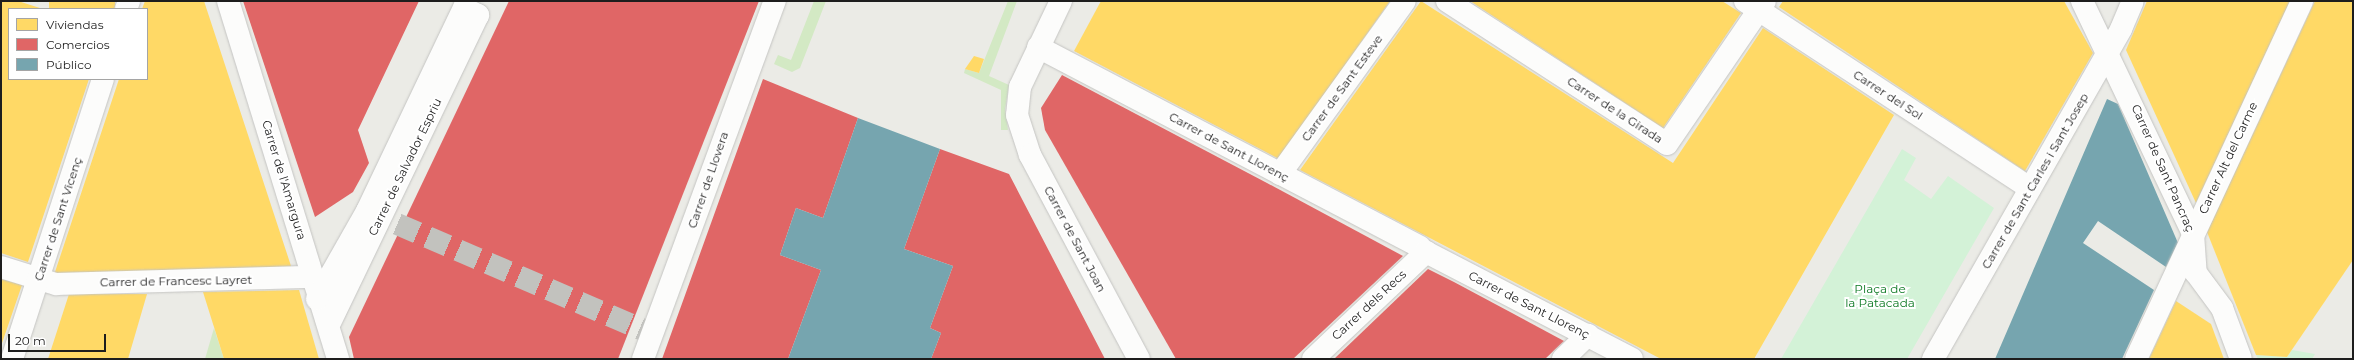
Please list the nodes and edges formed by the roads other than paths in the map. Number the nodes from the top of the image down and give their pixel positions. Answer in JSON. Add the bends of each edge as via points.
{"nodes":[{"id":1,"x":228,"y":1,"type":"edge"},
{"id":2,"x":774,"y":1,"type":"edge"},
{"id":3,"x":1060,"y":1,"type":"edge"},
{"id":4,"x":1405,"y":1,"type":"edge"},
{"id":5,"x":1447,"y":1,"type":"edge"},
{"id":6,"x":2082,"y":1,"type":"edge"},
{"id":7,"x":2133,"y":1,"type":"edge"},
{"id":8,"x":2302,"y":1,"type":"edge"},
{"id":9,"x":1756,"y":4,"type":"edge"},
{"id":10,"x":473,"y":6,"type":"edge"},
{"id":11,"x":1038,"y":47,"type":"junction"},
{"id":12,"x":2109,"y":51,"type":"junction"},
{"id":13,"x":103,"y":80,"type":"edge"},
{"id":14,"x":1280,"y":174,"type":"junction"},
{"id":15,"x":2030,"y":188,"type":"junction"},
{"id":16,"x":2193,"y":234,"type":"junction"},
{"id":17,"x":1423,"y":249,"type":"junction"},
{"id":18,"x":1,"y":267,"type":"edge"},
{"id":19,"x":314,"y":277,"type":"junction"},
{"id":20,"x":38,"y":278,"type":"junction"},
{"id":21,"x":318,"y":299,"type":"junction"},
{"id":22,"x":329,"y":325,"type":"junction"},
{"id":23,"x":1588,"y":335,"type":"junction"},
{"id":24,"x":12,"y":359,"type":"edge"},
{"id":25,"x":338,"y":359,"type":"edge"},
{"id":26,"x":644,"y":359,"type":"edge"},
{"id":27,"x":1139,"y":359,"type":"edge"},
{"id":28,"x":1313,"y":359,"type":"edge"},
{"id":29,"x":1563,"y":359,"type":"edge"},
{"id":30,"x":1632,"y":359,"type":"edge"},
{"id":31,"x":1933,"y":359,"type":"edge"},
{"id":32,"x":2136,"y":359,"type":"edge"},
{"id":33,"x":2241,"y":359,"type":"edge"}],
"edges":[{"from":1,"to":19,"type":"street","name":"Carrer de l'Amargura"},
{"from":2,"to":26,"type":"street","name":"Carrer de Llovera"},
{"from":3,"to":11,"type":"street"},
{"from":4,"to":14,"type":"street","name":"Carrer de Sant Esteve"},
{"from":5,"to":9,"type":"street","name":"Carrer de la Girada","via":[[1667,144]]},
{"from":6,"to":12,"type":"street","name":"Carrer de Sant Pancraç"},
{"from":7,"to":12,"type":"street","name":"Carrer de Sant Carles i Sant Josep"},
{"from":8,"to":16,"type":"street","name":"Carrer Alt del Carme"},
{"from":9,"to":15,"type":"street","name":"Carrer del Sol"},
{"from":10,"to":21,"type":"street","name":"Carrer de Salvador Espriu","via":[[464,8],[366,211]]},
{"from":10,"to":22,"type":"street","name":"Carrer de Salvador Espriu","via":[[478,16]]},
{"from":11,"to":14,"type":"street","name":"Carrer de Sant Llorenç"},
{"from":11,"to":27,"type":"street","name":"Carrer de Sant Joan","via":[[1020,87],[1017,115],[1030,155]]},
{"from":12,"to":15,"type":"street","name":"Carrer de Sant Carles i Sant Josep"},
{"from":12,"to":16,"type":"street","name":"Carrer de Sant Pancraç"},
{"from":13,"to":20,"type":"street","name":"Carrer de Sant Vicenç"},
{"from":14,"to":17,"type":"street","name":"Carrer de Sant Llorenç"},
{"from":15,"to":31,"type":"street","name":"Carrer de Sant Carles i Sant Josep"},
{"from":16,"to":32,"type":"street","name":"Carrer Alt del Carme"},
{"from":16,"to":33,"type":"street","name":"Carrer de Sant Pancraç","via":[[2196,272],[2222,308]]},
{"from":17,"to":23,"type":"street","name":"Carrer de Sant Llorenç"},
{"from":17,"to":28,"type":"street","name":"Carrer dels Recs"},
{"from":18,"to":20,"type":"street","name":"Carrer de Francesc Layret"},
{"from":19,"to":20,"type":"street","name":"Carrer de Francesc Layret","via":[[56,284]]},
{"from":19,"to":21,"type":"street","name":"Carrer de l'Amargura"},
{"from":20,"to":24,"type":"street","name":"Carrer de Sant Vicenç"},
{"from":21,"to":22,"type":"street","name":"Carrer de l'Amargura"},
{"from":22,"to":25,"type":"street","name":"Carrer de l'Amargura"},
{"from":23,"to":29,"type":"street"},
{"from":23,"to":30,"type":"street","name":"Carrer de Sant Llorenç"}]}
